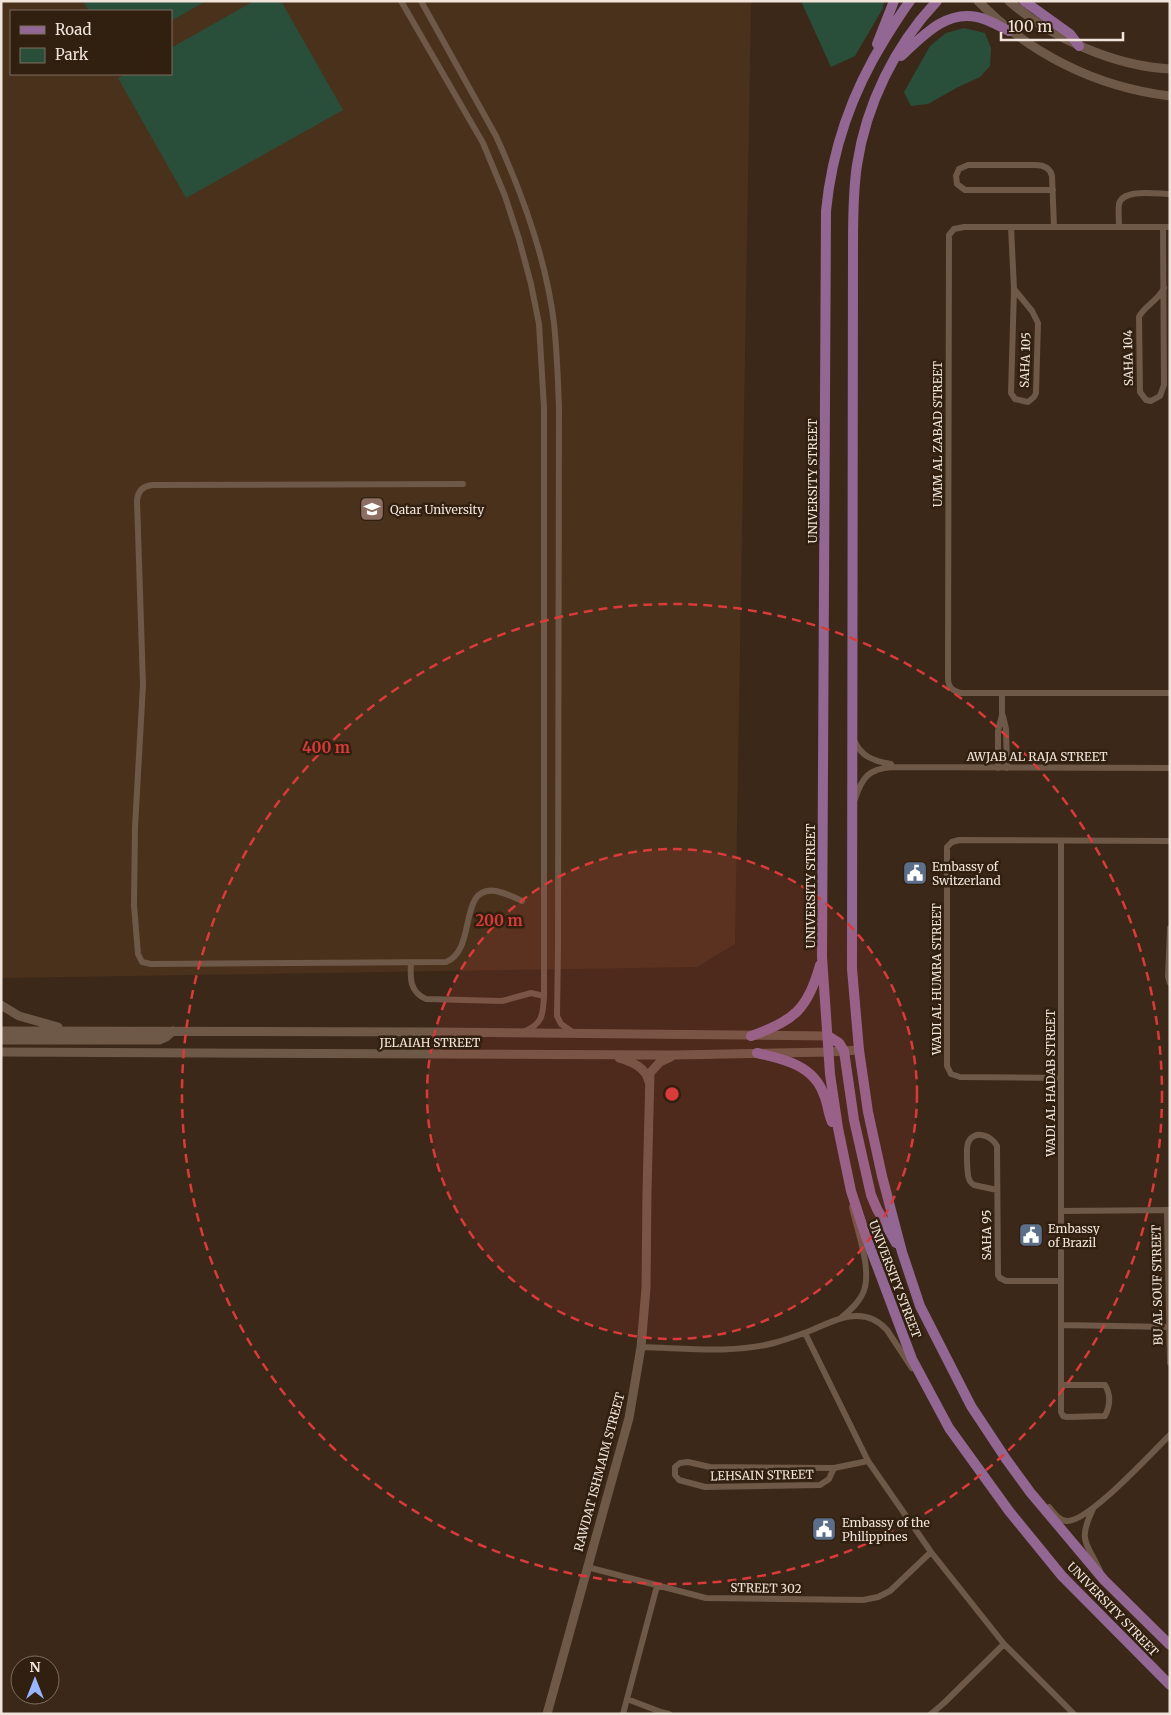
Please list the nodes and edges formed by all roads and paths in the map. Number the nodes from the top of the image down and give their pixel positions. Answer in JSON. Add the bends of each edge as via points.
{"nodes":[{"id":1,"x":401,"y":1,"type":"edge"},
{"id":2,"x":421,"y":1,"type":"edge"},
{"id":3,"x":894,"y":1,"type":"edge"},
{"id":4,"x":910,"y":1,"type":"edge"},
{"id":5,"x":937,"y":1,"type":"edge"},
{"id":6,"x":978,"y":1,"type":"edge"},
{"id":7,"x":1009,"y":1,"type":"edge"},
{"id":8,"x":1024,"y":1,"type":"edge"},
{"id":9,"x":1009,"y":31,"type":"junction"},
{"id":10,"x":1079,"y":46,"type":"junction"},
{"id":11,"x":877,"y":52,"type":"junction"},
{"id":12,"x":893,"y":63,"type":"junction"},
{"id":13,"x":1170,"y":69,"type":"edge"},
{"id":14,"x":1170,"y":96,"type":"edge"},
{"id":15,"x":1053,"y":190,"type":"junction"},
{"id":16,"x":1170,"y":194,"type":"edge"},
{"id":17,"x":1011,"y":227,"type":"junction"},
{"id":18,"x":1054,"y":227,"type":"junction"},
{"id":19,"x":1119,"y":227,"type":"junction"},
{"id":20,"x":1166,"y":227,"type":"edge"},
{"id":21,"x":1164,"y":288,"type":"junction"},
{"id":22,"x":1014,"y":289,"type":"junction"},
{"id":23,"x":463,"y":484,"type":"dead end"},
{"id":24,"x":1170,"y":693,"type":"edge"},
{"id":25,"x":1002,"y":694,"type":"junction"},
{"id":26,"x":1002,"y":715,"type":"junction"},
{"id":27,"x":852,"y":717,"type":"junction"},
{"id":28,"x":905,"y":766,"type":"junction"},
{"id":29,"x":998,"y":768,"type":"junction"},
{"id":30,"x":1007,"y":768,"type":"junction"},
{"id":31,"x":1170,"y":768,"type":"edge"},
{"id":32,"x":852,"y":816,"type":"junction"},
{"id":33,"x":1062,"y":841,"type":"junction"},
{"id":34,"x":1170,"y":841,"type":"edge"},
{"id":35,"x":522,"y":901,"type":"dead end"},
{"id":36,"x":1170,"y":928,"type":"edge"},
{"id":37,"x":822,"y":957,"type":"junction"},
{"id":38,"x":411,"y":963,"type":"junction"},
{"id":39,"x":544,"y":981,"type":"junction"},
{"id":40,"x":558,"y":982,"type":"junction"},
{"id":41,"x":1170,"y":983,"type":"edge"},
{"id":42,"x":544,"y":996,"type":"junction"},
{"id":43,"x":1,"y":1005,"type":"edge"},
{"id":44,"x":1,"y":1031,"type":"edge"},
{"id":45,"x":70,"y":1031,"type":"junction"},
{"id":46,"x":173,"y":1031,"type":"junction"},
{"id":47,"x":518,"y":1034,"type":"junction"},
{"id":48,"x":578,"y":1035,"type":"junction"},
{"id":49,"x":751,"y":1036,"type":"junction"},
{"id":50,"x":828,"y":1036,"type":"junction"},
{"id":51,"x":1,"y":1040,"type":"edge"},
{"id":52,"x":859,"y":1050,"type":"junction"},
{"id":53,"x":1,"y":1052,"type":"edge"},
{"id":54,"x":829,"y":1052,"type":"junction"},
{"id":55,"x":844,"y":1052,"type":"junction"},
{"id":56,"x":758,"y":1053,"type":"junction"},
{"id":57,"x":609,"y":1055,"type":"junction"},
{"id":58,"x":674,"y":1055,"type":"junction"},
{"id":59,"x":1061,"y":1078,"type":"junction"},
{"id":60,"x":650,"y":1082,"type":"junction"},
{"id":61,"x":838,"y":1128,"type":"junction"},
{"id":62,"x":997,"y":1190,"type":"junction"},
{"id":63,"x":851,"y":1191,"type":"junction"},
{"id":64,"x":1168,"y":1210,"type":"edge"},
{"id":65,"x":1061,"y":1211,"type":"junction"},
{"id":66,"x":902,"y":1252,"type":"junction"},
{"id":67,"x":1061,"y":1281,"type":"junction"},
{"id":68,"x":840,"y":1318,"type":"junction"},
{"id":69,"x":1061,"y":1325,"type":"junction"},
{"id":70,"x":1169,"y":1327,"type":"edge"},
{"id":71,"x":805,"y":1333,"type":"junction"},
{"id":72,"x":641,"y":1347,"type":"junction"},
{"id":73,"x":1170,"y":1361,"type":"edge"},
{"id":74,"x":922,"y":1379,"type":"junction"},
{"id":75,"x":1061,"y":1385,"type":"junction"},
{"id":76,"x":1170,"y":1435,"type":"edge"},
{"id":77,"x":868,"y":1461,"type":"junction"},
{"id":78,"x":834,"y":1468,"type":"junction"},
{"id":79,"x":1030,"y":1492,"type":"junction"},
{"id":80,"x":1094,"y":1508,"type":"junction"},
{"id":81,"x":932,"y":1552,"type":"junction"},
{"id":82,"x":587,"y":1567,"type":"junction"},
{"id":83,"x":1104,"y":1580,"type":"junction"},
{"id":84,"x":657,"y":1586,"type":"junction"},
{"id":85,"x":1004,"y":1644,"type":"junction"},
{"id":86,"x":1170,"y":1645,"type":"edge"},
{"id":87,"x":1168,"y":1684,"type":"edge"},
{"id":88,"x":627,"y":1699,"type":"junction"},
{"id":89,"x":547,"y":1714,"type":"edge"},
{"id":90,"x":623,"y":1714,"type":"edge"},
{"id":91,"x":669,"y":1714,"type":"edge"},
{"id":92,"x":931,"y":1714,"type":"edge"},
{"id":93,"x":1074,"y":1714,"type":"edge"}],
"edges":[{"from":1,"to":39,"type":"street","via":[[491,161],[520,239],[539,324],[544,408]]},
{"from":2,"to":40,"type":"street","via":[[505,155],[534,235],[554,322],[559,408]]},
{"from":3,"to":11,"type":"main road","via":[[878,41]]},
{"from":4,"to":11,"type":"main road","name":"UNIVERSITY STREET"},
{"from":5,"to":12,"type":"main road","name":"UNIVERSITY STREET"},
{"from":6,"to":9,"type":"main road"},
{"from":7,"to":10,"type":"main road","via":[[1050,31]]},
{"from":8,"to":10,"type":"main road","via":[[1070,34]]},
{"from":9,"to":12,"type":"main road","via":[[976,17],[954,17],[935,26]]},
{"from":9,"to":14,"type":"main road","via":[[1058,62],[1092,77],[1142,92]]},
{"from":10,"to":13,"type":"main road","via":[[1134,63]]},
{"from":11,"to":37,"type":"main road","name":"UNIVERSITY STREET","via":[[841,132],[826,211]]},
{"from":12,"to":27,"type":"main road","name":"UNIVERSITY STREET","via":[[866,123],[855,189]]},
{"from":15,"to":15,"type":"street","via":[[1050,169],[1042,165],[964,166],[956,176],[957,184],[965,190]]},
{"from":15,"to":18,"type":"street"},
{"from":16,"to":19,"type":"street","via":[[1124,196],[1120,202]]},
{"from":17,"to":18,"type":"street","name":"UMM AL ZABAD STREET"},
{"from":17,"to":22,"type":"street","name":"SAHA 105"},
{"from":17,"to":25,"type":"street","name":"UMM AL ZABAD STREET","via":[[958,227],[949,240],[948,683],[961,693]]},
{"from":18,"to":19,"type":"street","name":"UMM AL ZABAD STREET"},
{"from":19,"to":20,"type":"street","name":"UMM AL ZABAD STREET"},
{"from":20,"to":21,"type":"street","name":"SAHA 104"},
{"from":21,"to":21,"type":"street","name":"SAHA 104","via":[[1164,386],[1160,396],[1151,401],[1140,392],[1139,317]]},
{"from":22,"to":22,"type":"street","name":"SAHA 105","via":[[1011,393],[1015,399],[1028,402],[1036,393],[1038,323]]},
{"from":23,"to":38,"type":"street","via":[[152,485],[142,489],[138,496],[143,684],[135,817],[134,905],[140,960],[145,964]]},
{"from":24,"to":25,"type":"street","name":"UMM AL ZABAD STREET"},
{"from":25,"to":26,"type":"street"},
{"from":26,"to":29,"type":"street","via":[[998,731]]},
{"from":26,"to":30,"type":"street","via":[[1006,729]]},
{"from":27,"to":28,"type":"street","name":"AWJAB AL RAJA STREET","via":[[854,742],[866,757]]},
{"from":27,"to":32,"type":"main road","name":"UNIVERSITY STREET"},
{"from":28,"to":29,"type":"street","name":"AWJAB AL RAJA STREET"},
{"from":28,"to":32,"type":"street","name":"AWJAB AL RAJA STREET","via":[[885,767],[867,775],[858,789]]},
{"from":29,"to":30,"type":"street","name":"AWJAB AL RAJA STREET"},
{"from":30,"to":31,"type":"street","name":"AWJAB AL RAJA STREET"},
{"from":32,"to":52,"type":"main road","name":"UNIVERSITY STREET","via":[[852,969]]},
{"from":33,"to":34,"type":"street","name":"WADI AL HUMRA STREET"},
{"from":33,"to":59,"type":"street","name":"WADI AL HADAB STREET"},
{"from":33,"to":59,"type":"street","name":"WADI AL HUMRA STREET","via":[[959,840],[947,847],[947,1066],[951,1074],[960,1077]]},
{"from":35,"to":38,"type":"street","via":[[495,891],[484,892],[472,903],[461,949],[455,957],[441,962]]},
{"from":36,"to":41,"type":"street"},
{"from":37,"to":49,"type":"main road","via":[[814,987],[804,1004],[786,1021]]},
{"from":37,"to":50,"type":"main road","name":"UNIVERSITY STREET"},
{"from":38,"to":42,"type":"street","via":[[413,988],[426,999],[502,1001],[531,993]]},
{"from":39,"to":40,"type":"street","via":[[550,984]]},
{"from":39,"to":42,"type":"street"},
{"from":40,"to":48,"type":"street","via":[[559,1020]]},
{"from":42,"to":47,"type":"street","via":[[541,1019]]},
{"from":43,"to":45,"type":"main road","via":[[19,1016]]},
{"from":44,"to":45,"type":"main road","name":"JELAIAH STREET"},
{"from":45,"to":46,"type":"main road","name":"JELAIAH STREET"},
{"from":46,"to":47,"type":"main road","name":"JELAIAH STREET"},
{"from":46,"to":51,"type":"main road","via":[[159,1040]]},
{"from":47,"to":48,"type":"main road","name":"JELAIAH STREET"},
{"from":48,"to":49,"type":"main road","name":"JELAIAH STREET"},
{"from":49,"to":50,"type":"main road","name":"JELAIAH STREET"},
{"from":50,"to":54,"type":"main road","name":"UNIVERSITY STREET"},
{"from":50,"to":55,"type":"main road","via":[[839,1043]]},
{"from":52,"to":55,"type":"main road","name":"JELAIAH STREET"},
{"from":52,"to":66,"type":"main road","name":"UNIVERSITY STREET","via":[[868,1112]]},
{"from":53,"to":57,"type":"main road","name":"JELAIAH STREET"},
{"from":54,"to":55,"type":"main road","name":"JELAIAH STREET"},
{"from":54,"to":56,"type":"main road","name":"JELAIAH STREET"},
{"from":54,"to":61,"type":"main road","name":"UNIVERSITY STREET"},
{"from":55,"to":66,"type":"main road","via":[[854,1120],[871,1195]]},
{"from":56,"to":58,"type":"main road","name":"JELAIAH STREET"},
{"from":56,"to":61,"type":"main road","via":[[787,1060],[813,1076],[822,1089],[832,1122]]},
{"from":57,"to":58,"type":"main road","name":"JELAIAH STREET"},
{"from":57,"to":60,"type":"main road","via":[[641,1067]]},
{"from":58,"to":60,"type":"main road","via":[[654,1068]]},
{"from":59,"to":65,"type":"street","name":"WADI AL HADAB STREET"},
{"from":60,"to":72,"type":"main road","name":"RAWDAT ISHMAIM STREET","via":[[646,1288]]},
{"from":61,"to":63,"type":"main road","name":"UNIVERSITY STREET"},
{"from":62,"to":62,"type":"street","name":"SAHA 95","via":[[974,1185],[968,1178],[968,1145],[978,1135],[987,1136],[997,1146]]},
{"from":62,"to":67,"type":"street","name":"SAHA 95","via":[[997,1271],[1000,1278],[1006,1281]]},
{"from":63,"to":68,"type":"street","via":[[864,1260],[865,1286],[860,1299]]},
{"from":63,"to":74,"type":"main road","name":"UNIVERSITY STREET","via":[[864,1234]]},
{"from":64,"to":65,"type":"street"},
{"from":64,"to":70,"type":"street","name":"BU AL SOUF STREET"},
{"from":65,"to":67,"type":"street","name":"WADI AL HADAB STREET"},
{"from":66,"to":79,"type":"main road","name":"UNIVERSITY STREET","via":[[920,1306],[964,1392]]},
{"from":67,"to":69,"type":"street","name":"WADI AL HADAB STREET"},
{"from":68,"to":71,"type":"street"},
{"from":68,"to":74,"type":"street","via":[[864,1316],[882,1324]]},
{"from":69,"to":70,"type":"street"},
{"from":69,"to":75,"type":"street","name":"WADI AL HADAB STREET"},
{"from":70,"to":73,"type":"street","name":"BU AL SOUF STREET"},
{"from":71,"to":72,"type":"street","via":[[767,1344],[737,1348]]},
{"from":71,"to":77,"type":"street"},
{"from":72,"to":82,"type":"main road","name":"RAWDAT ISHMAIM STREET","via":[[629,1418]]},
{"from":74,"to":87,"type":"main road","name":"UNIVERSITY STREET","via":[[958,1442],[1020,1525],[1062,1576]]},
{"from":75,"to":75,"type":"street","name":"WADI AL HADAB STREET","via":[[1063,1416],[1105,1416],[1110,1400],[1105,1385]]},
{"from":76,"to":80,"type":"street"},
{"from":77,"to":78,"type":"street","name":"LEHSAIN STREET"},
{"from":77,"to":81,"type":"street"},
{"from":78,"to":78,"type":"street","name":"LEHSAIN STREET","via":[[710,1467],[688,1462],[675,1467],[675,1475],[679,1480],[705,1488],[820,1485],[829,1479]]},
{"from":79,"to":80,"type":"street","via":[[1060,1519],[1067,1521]]},
{"from":79,"to":83,"type":"main road","name":"UNIVERSITY STREET"},
{"from":80,"to":83,"type":"street","via":[[1085,1528],[1084,1540]]},
{"from":81,"to":84,"type":"street","name":"STREET 302","via":[[890,1591],[863,1600],[706,1598]]},
{"from":81,"to":85,"type":"street"},
{"from":82,"to":84,"type":"street","name":"STREET 302"},
{"from":82,"to":89,"type":"main road","name":"RAWDAT ISHMAIM STREET"},
{"from":83,"to":86,"type":"main road","name":"UNIVERSITY STREET"},
{"from":84,"to":88,"type":"street"},
{"from":85,"to":92,"type":"street"},
{"from":85,"to":93,"type":"street"},
{"from":88,"to":90,"type":"street"},
{"from":88,"to":91,"type":"street"}]}
